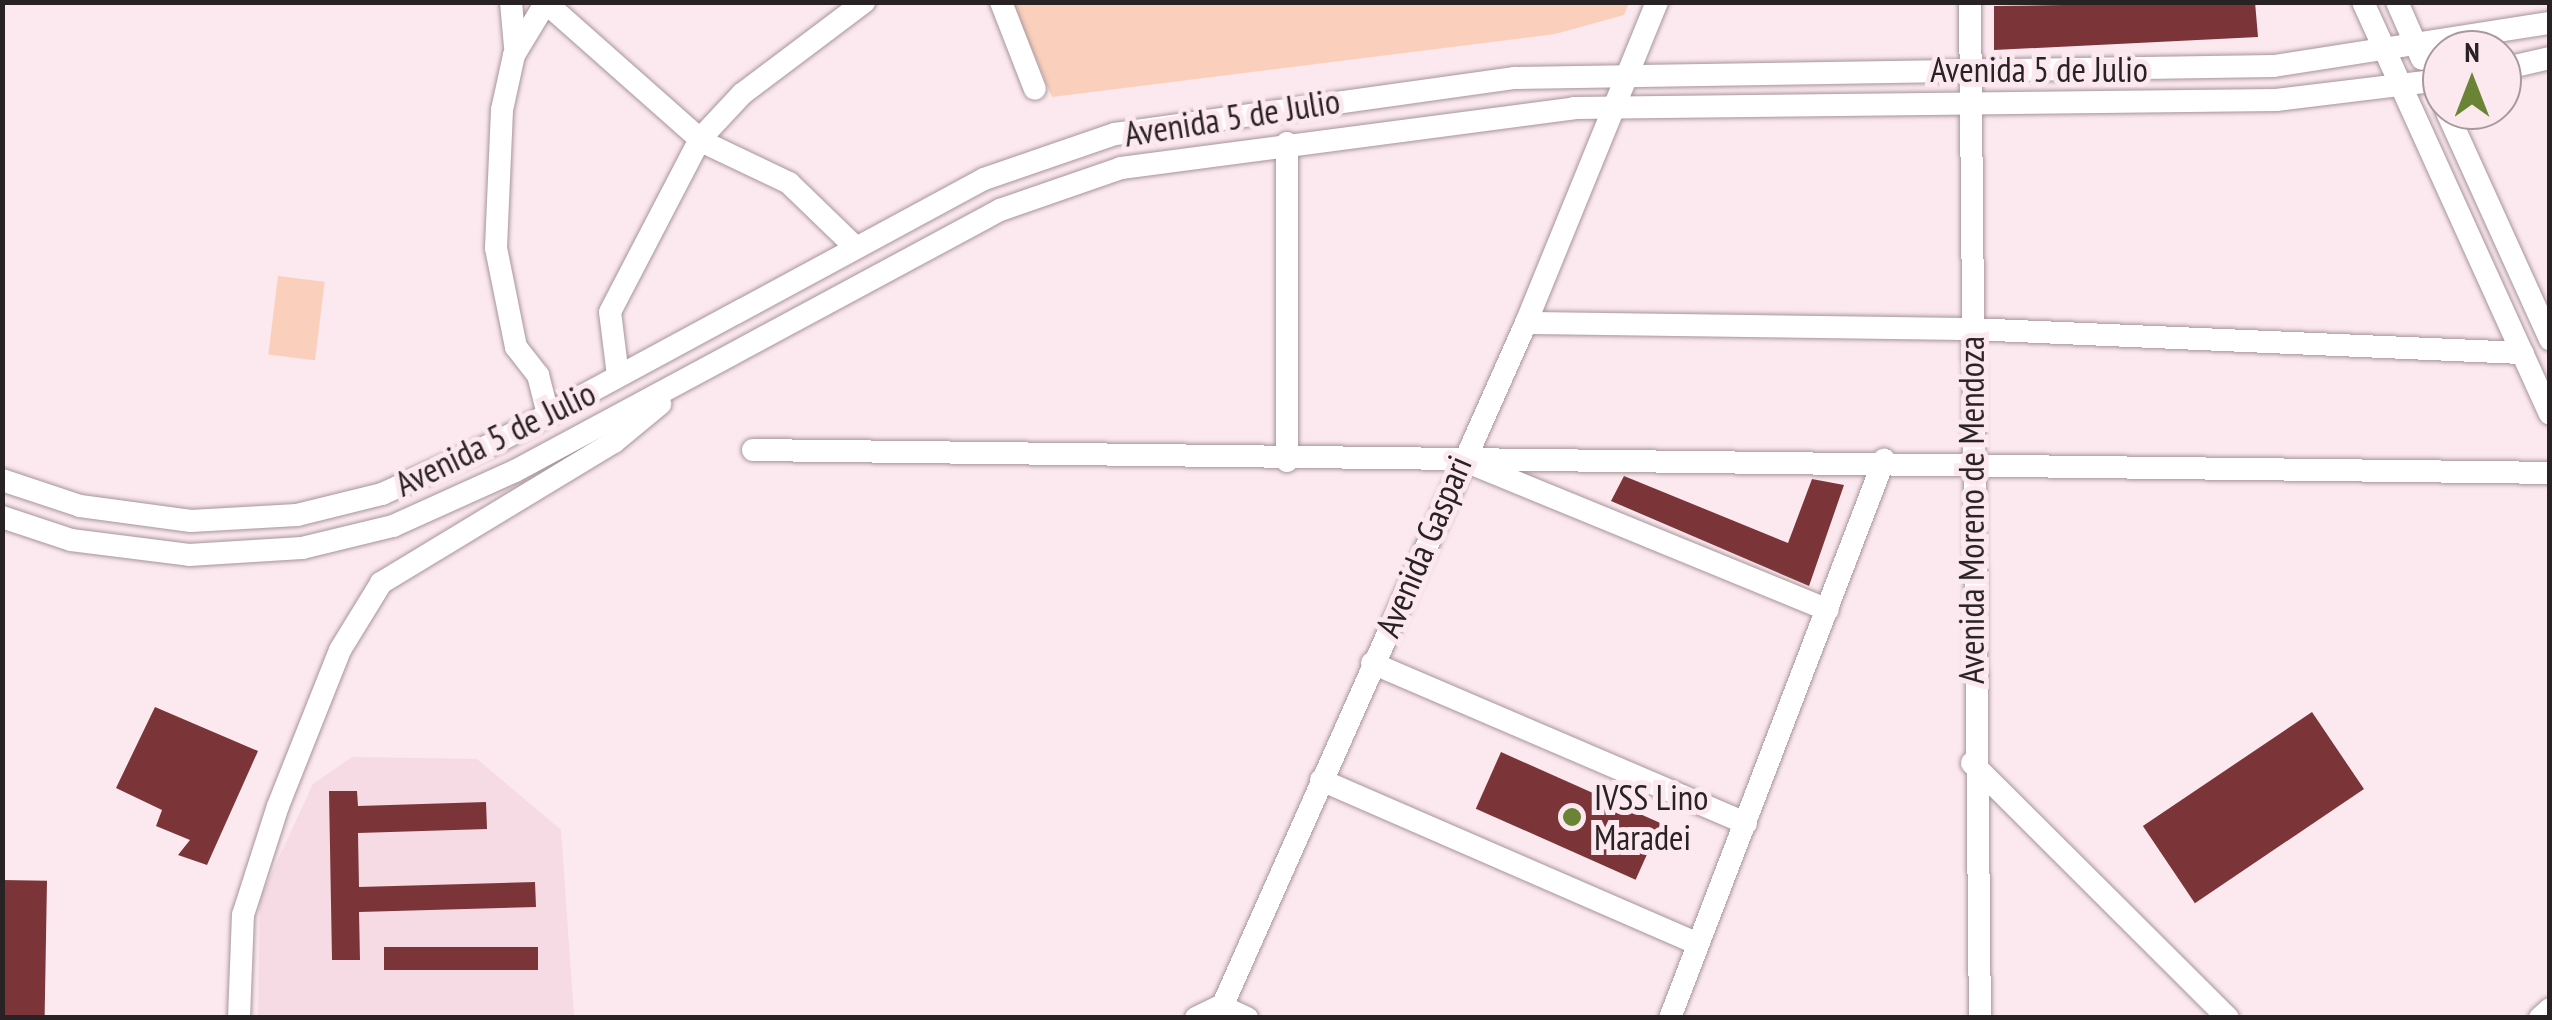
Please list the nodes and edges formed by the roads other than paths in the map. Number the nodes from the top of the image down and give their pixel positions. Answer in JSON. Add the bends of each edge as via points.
{"nodes":[{"id":1,"x":511,"y":2,"type":"edge"},
{"id":2,"x":864,"y":2,"type":"edge"},
{"id":3,"x":1001,"y":2,"type":"edge"},
{"id":4,"x":1657,"y":2,"type":"edge"},
{"id":5,"x":1970,"y":2,"type":"edge"},
{"id":6,"x":2362,"y":2,"type":"edge"},
{"id":7,"x":2397,"y":2,"type":"edge"},
{"id":8,"x":546,"y":3,"type":"edge"},
{"id":9,"x":2550,"y":23,"type":"edge"},
{"id":10,"x":2418,"y":49,"type":"junction"},
{"id":11,"x":2386,"y":54,"type":"junction"},
{"id":12,"x":514,"y":55,"type":"junction"},
{"id":13,"x":2422,"y":56,"type":"edge"},
{"id":14,"x":2550,"y":58,"type":"edge"},
{"id":15,"x":2522,"y":64,"type":"edge"},
{"id":16,"x":1972,"y":70,"type":"junction"},
{"id":17,"x":1626,"y":73,"type":"junction"},
{"id":18,"x":2400,"y":86,"type":"junction"},
{"id":19,"x":2422,"y":87,"type":"edge"},
{"id":20,"x":1035,"y":89,"type":"dead end"},
{"id":21,"x":1970,"y":104,"type":"junction"},
{"id":22,"x":1614,"y":108,"type":"junction"},
{"id":23,"x":2455,"y":130,"type":"edge"},
{"id":24,"x":700,"y":140,"type":"junction"},
{"id":25,"x":1287,"y":143,"type":"junction"},
{"id":26,"x":856,"y":248,"type":"junction"},
{"id":27,"x":1526,"y":323,"type":"junction"},
{"id":28,"x":1970,"y":329,"type":"junction"},
{"id":29,"x":2550,"y":339,"type":"edge"},
{"id":30,"x":2522,"y":353,"type":"junction"},
{"id":31,"x":698,"y":372,"type":"junction"},
{"id":32,"x":618,"y":376,"type":"junction"},
{"id":33,"x":548,"y":414,"type":"junction"},
{"id":34,"x":2550,"y":414,"type":"edge"},
{"id":35,"x":753,"y":450,"type":"dead end"},
{"id":36,"x":1460,"y":459,"type":"junction"},
{"id":37,"x":1884,"y":460,"type":"junction"},
{"id":38,"x":1970,"y":460,"type":"junction"},
{"id":39,"x":1287,"y":461,"type":"junction"},
{"id":40,"x":2550,"y":473,"type":"edge"},
{"id":41,"x":2,"y":480,"type":"edge"},
{"id":42,"x":2,"y":516,"type":"edge"},
{"id":43,"x":1828,"y":610,"type":"junction"},
{"id":44,"x":1372,"y":663,"type":"junction"},
{"id":45,"x":1972,"y":763,"type":"junction"},
{"id":46,"x":1321,"y":780,"type":"junction"},
{"id":47,"x":1746,"y":823,"type":"junction"},
{"id":48,"x":1698,"y":944,"type":"junction"},
{"id":49,"x":2550,"y":1010,"type":"edge"},
{"id":50,"x":1219,"y":1012,"type":"edge"},
{"id":51,"x":238,"y":1018,"type":"edge"},
{"id":52,"x":1196,"y":1018,"type":"edge"},
{"id":53,"x":1247,"y":1018,"type":"edge"},
{"id":54,"x":1670,"y":1018,"type":"edge"},
{"id":55,"x":1980,"y":1018,"type":"edge"},
{"id":56,"x":2228,"y":1018,"type":"edge"},
{"id":57,"x":2540,"y":1018,"type":"edge"}],
"edges":[{"from":1,"to":12,"type":"street"},
{"from":2,"to":24,"type":"street","via":[[742,94]]},
{"from":3,"to":20,"type":"street"},
{"from":4,"to":17,"type":"street","name":"Avenida Gaspari"},
{"from":5,"to":16,"type":"street","name":"Avenida Moreno de Mendoza"},
{"from":6,"to":11,"type":"street"},
{"from":7,"to":10,"type":"street"},
{"from":8,"to":12,"type":"street"},
{"from":8,"to":24,"type":"street"},
{"from":9,"to":10,"type":"street","name":"Avenida 5 de Julio"},
{"from":10,"to":11,"type":"street","name":"Avenida 5 de Julio"},
{"from":10,"to":13,"type":"street"},
{"from":11,"to":16,"type":"street","name":"Avenida 5 de Julio","via":[[2274,66]]},
{"from":11,"to":18,"type":"street"},
{"from":12,"to":33,"type":"street","via":[[496,248],[516,347],[538,375]]},
{"from":14,"to":15,"type":"street"},
{"from":16,"to":17,"type":"street","name":"Avenida 5 de Julio"},
{"from":16,"to":21,"type":"street","name":"Avenida Moreno de Mendoza"},
{"from":17,"to":22,"type":"street","name":"Avenida Gaspari"},
{"from":17,"to":26,"type":"street","name":"Avenida 5 de Julio","via":[[1468,83],[1089,140],[984,179]]},
{"from":18,"to":19,"type":"street","name":"Avenida 5 de Julio"},
{"from":18,"to":21,"type":"street","name":"Avenida 5 de Julio","via":[[2276,100]]},
{"from":18,"to":30,"type":"street"},
{"from":21,"to":22,"type":"street","name":"Avenida 5 de Julio"},
{"from":21,"to":28,"type":"street","name":"Avenida Moreno de Mendoza"},
{"from":22,"to":25,"type":"street","name":"Avenida 5 de Julio"},
{"from":22,"to":27,"type":"street","name":"Avenida Gaspari"},
{"from":23,"to":29,"type":"street"},
{"from":24,"to":26,"type":"street","via":[[789,183]]},
{"from":24,"to":32,"type":"street","via":[[610,312]]},
{"from":25,"to":31,"type":"street","name":"Avenida 5 de Julio","via":[[1122,168],[1046,190]]},
{"from":25,"to":39,"type":"street"},
{"from":26,"to":32,"type":"street","name":"Avenida 5 de Julio"},
{"from":27,"to":28,"type":"street"},
{"from":27,"to":36,"type":"street","name":"Avenida Gaspari"},
{"from":28,"to":30,"type":"street"},
{"from":28,"to":38,"type":"street","name":"Avenida Moreno de Mendoza"},
{"from":30,"to":34,"type":"street"},
{"from":31,"to":42,"type":"street","name":"Avenida 5 de Julio","via":[[457,500],[332,543],[158,553]]},
{"from":31,"to":51,"type":"street","via":[[614,442],[381,583],[340,650],[242,915]]},
{"from":32,"to":33,"type":"street","name":"Avenida 5 de Julio"},
{"from":33,"to":41,"type":"street","name":"Avenida 5 de Julio","via":[[416,482],[271,518],[132,516]]},
{"from":35,"to":39,"type":"street"},
{"from":36,"to":37,"type":"street"},
{"from":36,"to":39,"type":"street"},
{"from":36,"to":43,"type":"street"},
{"from":36,"to":44,"type":"street","name":"Avenida Gaspari"},
{"from":37,"to":38,"type":"street"},
{"from":37,"to":43,"type":"street"},
{"from":38,"to":40,"type":"street"},
{"from":38,"to":45,"type":"street","name":"Avenida Moreno de Mendoza"},
{"from":43,"to":47,"type":"street"},
{"from":44,"to":46,"type":"street","name":"Avenida Gaspari"},
{"from":44,"to":47,"type":"street"},
{"from":45,"to":55,"type":"street","name":"Avenida Moreno de Mendoza"},
{"from":45,"to":56,"type":"street"},
{"from":46,"to":48,"type":"street"},
{"from":46,"to":50,"type":"street","name":"Avenida Gaspari"},
{"from":47,"to":48,"type":"street"},
{"from":48,"to":54,"type":"street"},
{"from":49,"to":57,"type":"street"},
{"from":50,"to":52,"type":"street"},
{"from":50,"to":53,"type":"street"}]}
